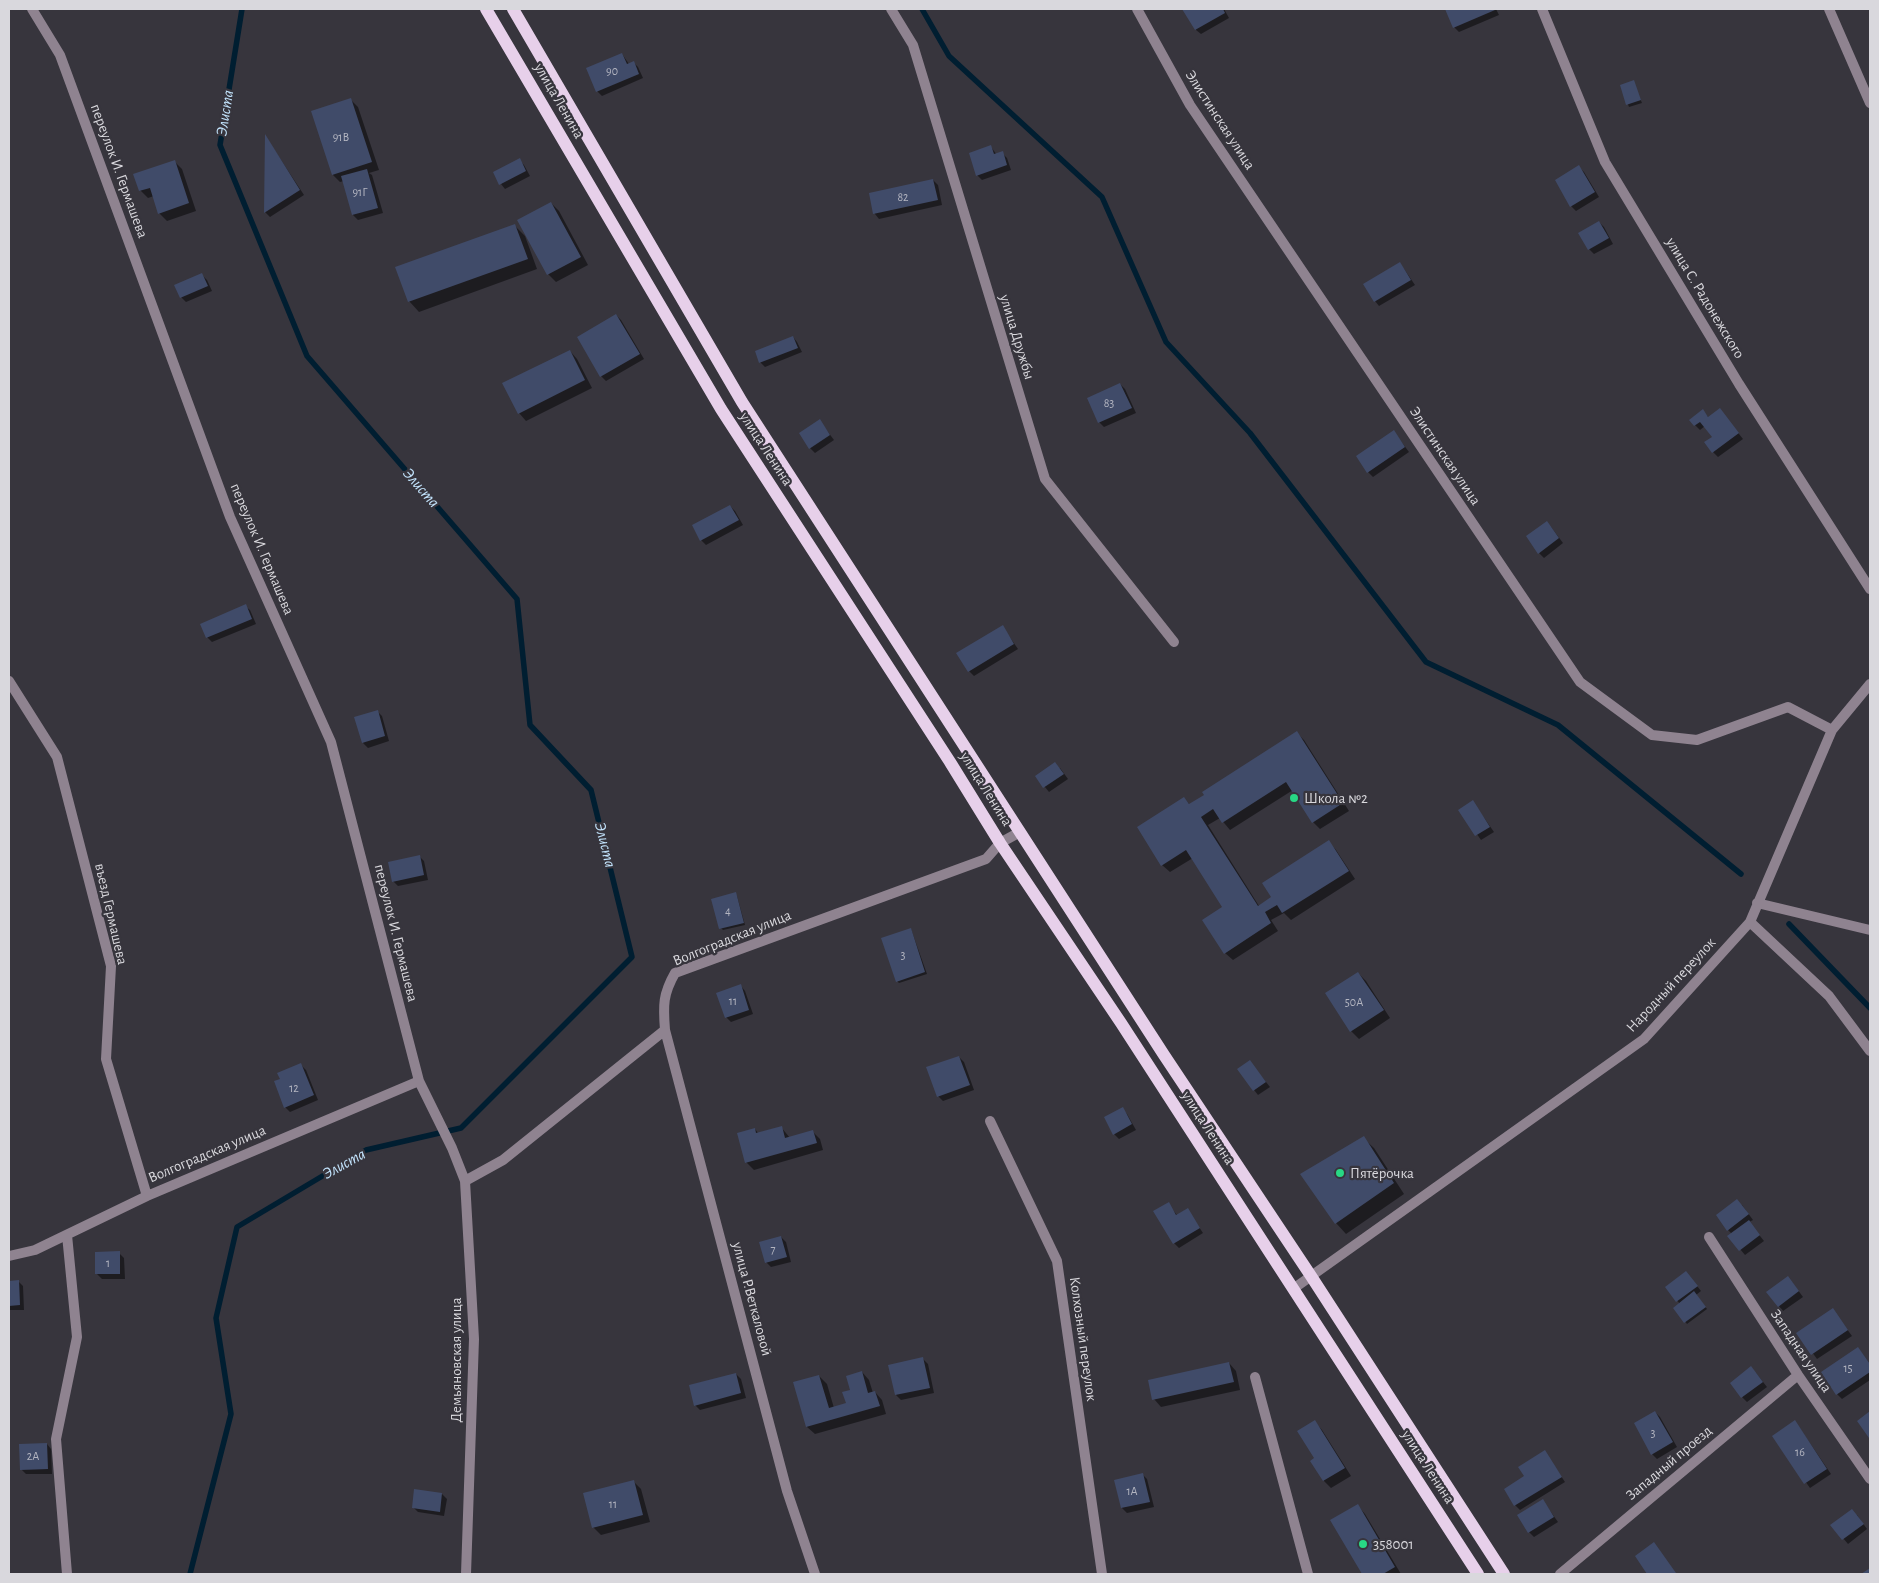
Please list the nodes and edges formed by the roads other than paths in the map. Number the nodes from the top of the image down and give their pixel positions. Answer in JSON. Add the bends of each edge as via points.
{"nodes":[{"id":1,"x":32,"y":9,"type":"edge"},
{"id":2,"x":486,"y":9,"type":"edge"},
{"id":3,"x":513,"y":9,"type":"edge"},
{"id":4,"x":891,"y":9,"type":"edge"},
{"id":5,"x":1137,"y":9,"type":"edge"},
{"id":6,"x":1542,"y":9,"type":"edge"},
{"id":7,"x":1829,"y":9,"type":"edge"},
{"id":8,"x":1870,"y":103,"type":"edge"},
{"id":9,"x":1870,"y":589,"type":"edge"},
{"id":10,"x":1174,"y":642,"type":"dead end"},
{"id":11,"x":9,"y":681,"type":"edge"},
{"id":12,"x":1870,"y":684,"type":"edge"},
{"id":13,"x":1832,"y":730,"type":"junction"},
{"id":14,"x":1020,"y":832,"type":"junction"},
{"id":15,"x":1000,"y":843,"type":"junction"},
{"id":16,"x":1757,"y":902,"type":"junction"},
{"id":17,"x":1750,"y":922,"type":"junction"},
{"id":18,"x":1870,"y":930,"type":"edge"},
{"id":19,"x":665,"y":1030,"type":"junction"},
{"id":20,"x":1870,"y":1051,"type":"edge"},
{"id":21,"x":419,"y":1081,"type":"junction"},
{"id":22,"x":990,"y":1121,"type":"dead end"},
{"id":23,"x":452,"y":1148,"type":"joint"},
{"id":24,"x":465,"y":1181,"type":"junction"},
{"id":25,"x":147,"y":1196,"type":"junction"},
{"id":26,"x":68,"y":1235,"type":"junction"},
{"id":27,"x":1709,"y":1237,"type":"dead end"},
{"id":28,"x":9,"y":1256,"type":"edge"},
{"id":29,"x":1311,"y":1276,"type":"junction"},
{"id":30,"x":1293,"y":1289,"type":"junction"},
{"id":31,"x":1798,"y":1375,"type":"junction"},
{"id":32,"x":1255,"y":1377,"type":"dead end"},
{"id":33,"x":1870,"y":1479,"type":"edge"},
{"id":34,"x":67,"y":1574,"type":"edge"},
{"id":35,"x":466,"y":1574,"type":"edge"},
{"id":36,"x":815,"y":1574,"type":"edge"},
{"id":37,"x":1102,"y":1574,"type":"edge"},
{"id":38,"x":1308,"y":1574,"type":"edge"},
{"id":39,"x":1478,"y":1574,"type":"edge"},
{"id":40,"x":1504,"y":1574,"type":"edge"},
{"id":41,"x":1560,"y":1574,"type":"edge"}],
"edges":[{"from":1,"to":21,"type":"street","name":"переулок И. Гермашева","via":[[60,55],[230,517],[331,742]]},
{"from":2,"to":15,"type":"main road","name":"улица Ленина","via":[[721,409]]},
{"from":3,"to":14,"type":"main road","name":"улица Ленина","via":[[742,402]]},
{"from":4,"to":10,"type":"street","name":"улица Дружбы","via":[[913,45],[1045,479]]},
{"from":5,"to":13,"type":"street","name":"Элистинская улица","via":[[1190,104],[1580,682],[1652,735],[1697,740],[1788,707]]},
{"from":6,"to":9,"type":"street","name":"улица С. Радонежского","via":[[1606,162],[1739,384]]},
{"from":7,"to":8,"type":"street"},
{"from":11,"to":25,"type":"street","name":"въезд Гермашева","via":[[57,757],[111,966],[106,1059]]},
{"from":12,"to":13,"type":"street","name":"Народный переулок"},
{"from":13,"to":16,"type":"street","name":"Народный переулок"},
{"from":14,"to":15,"type":"street","name":"Волгоградская улица"},
{"from":14,"to":29,"type":"main road","name":"улица Ленина"},
{"from":15,"to":19,"type":"street","name":"Волгоградская улица","via":[[986,859],[675,973],[667,988]]},
{"from":15,"to":30,"type":"main road","name":"улица Ленина"},
{"from":16,"to":17,"type":"street","name":"Народный переулок"},
{"from":16,"to":18,"type":"street"},
{"from":17,"to":20,"type":"street","via":[[1829,996]]},
{"from":17,"to":29,"type":"street","name":"Народный переулок","via":[[1644,1038]]},
{"from":19,"to":24,"type":"street","via":[[503,1160]]},
{"from":19,"to":36,"type":"street","name":"улица Р.Веткаловой","via":[[788,1491]]},
{"from":21,"to":23,"type":"street","name":"переулок И. Гермашева"},
{"from":21,"to":25,"type":"street","name":"Волгоградская улица"},
{"from":22,"to":37,"type":"street","name":"Колхозный переулок","via":[[1057,1261]]},
{"from":23,"to":24,"type":"street","name":"Демьяновская улица"},
{"from":24,"to":35,"type":"street","name":"Демьяновская улица","via":[[474,1339]]},
{"from":25,"to":26,"type":"street","name":"Волгоградская улица"},
{"from":26,"to":28,"type":"street","name":"Волгоградская улица","via":[[35,1250]]},
{"from":26,"to":34,"type":"street","via":[[77,1337],[56,1439]]},
{"from":27,"to":31,"type":"street","name":"Западная улица"},
{"from":29,"to":30,"type":"street","name":"Народный переулок"},
{"from":29,"to":40,"type":"main road","name":"улица Ленина"},
{"from":30,"to":39,"type":"main road","name":"улица Ленина"},
{"from":31,"to":33,"type":"street","name":"Западная улица"},
{"from":31,"to":41,"type":"street","name":"Западный проезд"},
{"from":32,"to":38,"type":"street"}]}
